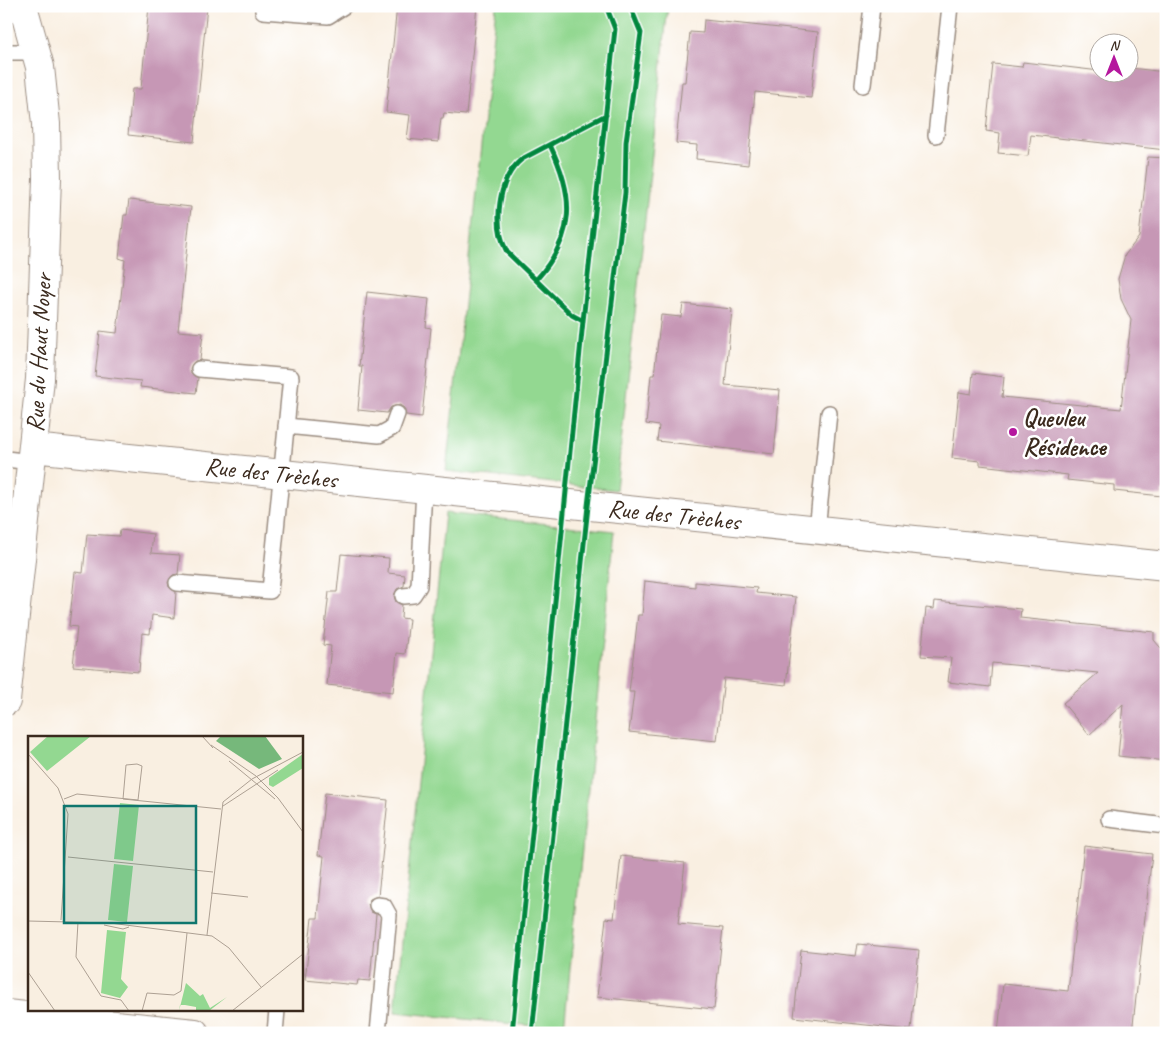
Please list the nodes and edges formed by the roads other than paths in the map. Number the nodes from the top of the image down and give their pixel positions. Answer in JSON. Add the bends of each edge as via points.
{"nodes":[{"id":1,"x":23,"y":6,"type":"edge"},
{"id":2,"x":344,"y":6,"type":"edge"},
{"id":3,"x":872,"y":6,"type":"edge"},
{"id":4,"x":950,"y":6,"type":"edge"},
{"id":5,"x":263,"y":11,"type":"dead end"},
{"id":6,"x":6,"y":52,"type":"edge"},
{"id":7,"x":36,"y":52,"type":"junction"},
{"id":8,"x":863,"y":85,"type":"dead end"},
{"id":9,"x":936,"y":135,"type":"dead end"},
{"id":10,"x":199,"y":369,"type":"dead end"},
{"id":11,"x":828,"y":413,"type":"dead end"},
{"id":12,"x":397,"y":414,"type":"dead end"},
{"id":13,"x":286,"y":426,"type":"junction"},
{"id":14,"x":24,"y":456,"type":"edge"},
{"id":15,"x":281,"y":474,"type":"junction"},
{"id":16,"x":424,"y":489,"type":"junction"},
{"id":17,"x":817,"y":530,"type":"junction"},
{"id":18,"x":1166,"y":566,"type":"edge"},
{"id":19,"x":177,"y":583,"type":"dead end"},
{"id":20,"x":403,"y":596,"type":"dead end"},
{"id":21,"x":6,"y":701,"type":"edge"},
{"id":22,"x":1108,"y":819,"type":"dead end"},
{"id":23,"x":1166,"y":826,"type":"edge"},
{"id":24,"x":377,"y":905,"type":"dead end"},
{"id":25,"x":277,"y":1012,"type":"edge"},
{"id":26,"x":6,"y":1014,"type":"edge"},
{"id":27,"x":125,"y":1023,"type":"edge"},
{"id":28,"x":195,"y":1033,"type":"edge"},
{"id":29,"x":275,"y":1033,"type":"edge"},
{"id":30,"x":378,"y":1033,"type":"edge"}],
"edges":[{"from":1,"to":7,"type":"street","name":"Rue du Haut Noyer"},
{"from":2,"to":5,"type":"lane","via":[[328,16]]},
{"from":3,"to":8,"type":"lane"},
{"from":4,"to":9,"type":"lane"},
{"from":6,"to":7,"type":"lane"},
{"from":7,"to":14,"type":"street","name":"Rue du Haut Noyer","via":[[46,124],[47,178],[40,380]]},
{"from":10,"to":13,"type":"lane","via":[[291,377]]},
{"from":11,"to":17,"type":"lane"},
{"from":12,"to":13,"type":"lane","via":[[392,428],[379,435]]},
{"from":13,"to":15,"type":"lane"},
{"from":14,"to":15,"type":"street","name":"Rue des Trèches"},
{"from":14,"to":21,"type":"street","name":"Rue du Haut Noyer"},
{"from":15,"to":16,"type":"street","name":"Rue des Trèches"},
{"from":15,"to":19,"type":"lane","via":[[270,591]]},
{"from":16,"to":17,"type":"street","name":"Rue des Trèches"},
{"from":16,"to":20,"type":"lane","via":[[419,586],[413,595]]},
{"from":17,"to":18,"type":"street","name":"Rue des Trèches"},
{"from":22,"to":23,"type":"lane"},
{"from":24,"to":30,"type":"lane","via":[[384,906],[389,916]]},
{"from":25,"to":29,"type":"lane"},
{"from":26,"to":27,"type":"street"},
{"from":27,"to":28,"type":"street"}]}
